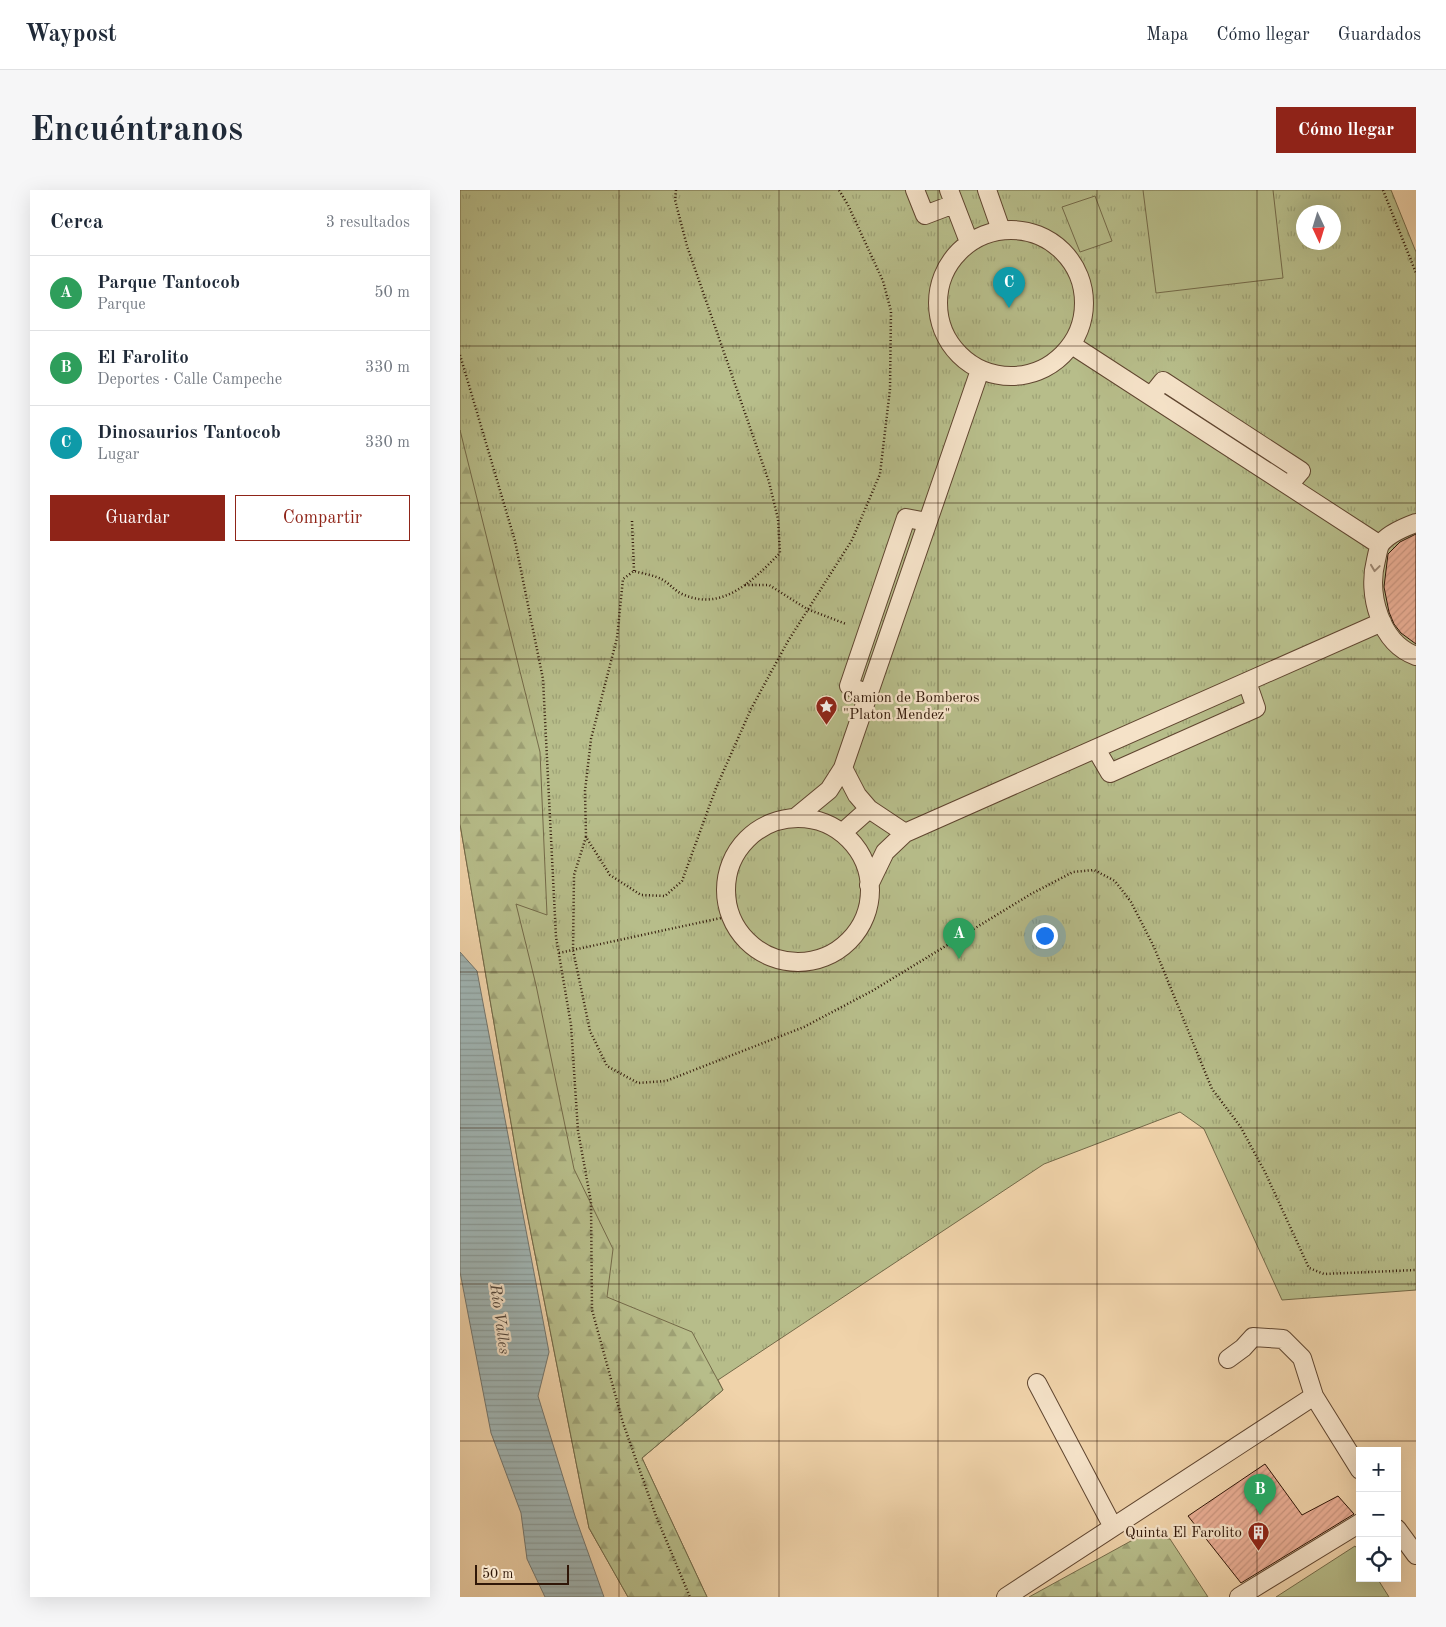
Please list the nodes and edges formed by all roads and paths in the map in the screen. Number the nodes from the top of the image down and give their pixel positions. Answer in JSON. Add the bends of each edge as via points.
{"nodes":[{"id":1,"x":676,"y":190,"type":"edge"},
{"id":2,"x":839,"y":190,"type":"edge"},
{"id":3,"x":915,"y":190,"type":"edge"},
{"id":4,"x":987,"y":190,"type":"edge"},
{"id":5,"x":1383,"y":190,"type":"edge"},
{"id":6,"x":951,"y":197,"type":"edge"},
{"id":7,"x":1001,"y":230,"type":"junction"},
{"id":8,"x":969,"y":242,"type":"junction"},
{"id":9,"x":1416,"y":274,"type":"edge"},
{"id":10,"x":1072,"y":345,"type":"junction"},
{"id":11,"x":460,"y":356,"type":"edge"},
{"id":12,"x":980,"y":370,"type":"junction"},
{"id":13,"x":632,"y":521,"type":"dead end"},
{"id":14,"x":1416,"y":523,"type":"edge"},
{"id":15,"x":1380,"y":545,"type":"junction"},
{"id":16,"x":634,"y":571,"type":"junction"},
{"id":17,"x":744,"y":585,"type":"junction"},
{"id":18,"x":808,"y":610,"type":"junction"},
{"id":19,"x":1382,"y":622,"type":"junction"},
{"id":20,"x":846,"y":624,"type":"dead end"},
{"id":21,"x":1416,"y":656,"type":"edge"},
{"id":22,"x":1247,"y":682,"type":"junction"},
{"id":23,"x":1096,"y":749,"type":"junction"},
{"id":24,"x":842,"y":768,"type":"junction"},
{"id":25,"x":869,"y":809,"type":"junction"},
{"id":26,"x":795,"y":818,"type":"junction"},
{"id":27,"x":842,"y":833,"type":"junction"},
{"id":28,"x":905,"y":833,"type":"junction"},
{"id":29,"x":586,"y":837,"type":"junction"},
{"id":30,"x":869,"y":885,"type":"junction"},
{"id":31,"x":730,"y":916,"type":"junction"},
{"id":32,"x":573,"y":950,"type":"junction"},
{"id":33,"x":559,"y":953,"type":"junction"},
{"id":34,"x":1416,"y":1270,"type":"edge"},
{"id":35,"x":1228,"y":1359,"type":"dead end"},
{"id":36,"x":1037,"y":1383,"type":"dead end"},
{"id":37,"x":1314,"y":1396,"type":"junction"},
{"id":38,"x":1356,"y":1464,"type":"edge"},
{"id":39,"x":1356,"y":1525,"type":"edge"},
{"id":40,"x":1113,"y":1527,"type":"junction"},
{"id":41,"x":1401,"y":1534,"type":"edge"},
{"id":42,"x":1416,"y":1555,"type":"edge"},
{"id":43,"x":690,"y":1597,"type":"edge"},
{"id":44,"x":1006,"y":1597,"type":"edge"},
{"id":45,"x":1239,"y":1597,"type":"edge"}],
"edges":[{"from":1,"to":17,"type":"path","via":[[675,200],[687,246],[769,482],[778,520],[780,553]]},
{"from":2,"to":18,"type":"path","via":[[883,281],[891,311],[890,389],[880,474],[852,540]]},
{"from":3,"to":6,"type":"street","via":[[925,215]]},
{"from":4,"to":7,"type":"street"},
{"from":5,"to":9,"type":"path"},
{"from":6,"to":8,"type":"street"},
{"from":7,"to":8,"type":"street"},
{"from":7,"to":10,"type":"street","via":[[1026,230],[1048,239],[1068,254],[1080,275],[1086,299],[1083,323]]},
{"from":8,"to":12,"type":"street","via":[[950,261],[940,284],[937,310],[944,334],[959,355]]},
{"from":10,"to":12,"type":"street","via":[[1054,364],[1031,374],[1005,377]]},
{"from":10,"to":15,"type":"street"},
{"from":11,"to":33,"type":"path","via":[[515,541],[543,679]]},
{"from":12,"to":24,"type":"street"},
{"from":13,"to":16,"type":"path"},
{"from":14,"to":15,"type":"street","via":[[1401,529]]},
{"from":15,"to":19,"type":"street","one_way":true,"via":[[1374,568],[1373,596]]},
{"from":16,"to":17,"type":"path","via":[[662,579],[682,594],[705,600],[730,596]]},
{"from":16,"to":29,"type":"path","via":[[623,579],[617,638],[591,739],[585,791]]},
{"from":17,"to":18,"type":"path","via":[[769,584]]},
{"from":18,"to":20,"type":"path"},
{"from":18,"to":29,"type":"path","via":[[751,709],[716,788],[682,881],[665,896],[641,896],[610,875]]},
{"from":19,"to":21,"type":"street","via":[[1394,642]]},
{"from":19,"to":22,"type":"street"},
{"from":22,"to":23,"type":"street"},
{"from":22,"to":23,"type":"street","via":[[1256,708],[1229,720],[1110,772]]},
{"from":23,"to":28,"type":"street"},
{"from":24,"to":25,"type":"street"},
{"from":24,"to":26,"type":"street","via":[[829,790]]},
{"from":25,"to":27,"type":"street"},
{"from":25,"to":28,"type":"street"},
{"from":26,"to":27,"type":"street","via":[[820,822]]},
{"from":26,"to":31,"type":"street","via":[[772,823],[753,834],[737,850],[728,871],[725,894]]},
{"from":27,"to":30,"type":"street","via":[[859,851],[869,874]]},
{"from":28,"to":30,"type":"street","via":[[885,852]]},
{"from":29,"to":32,"type":"path","via":[[574,875]]},
{"from":30,"to":31,"type":"street","via":[[870,899],[862,923],[847,943],[826,957],[802,962],[779,960],[758,951],[741,936]]},
{"from":31,"to":32,"type":"path"},
{"from":32,"to":33,"type":"path"},
{"from":32,"to":34,"type":"path","via":[[590,1031],[607,1066],[638,1083],[666,1081],[804,1027],[872,991],[1032,894],[1074,872],[1094,870],[1115,881],[1131,902],[1154,947],[1212,1089],[1240,1126],[1266,1172],[1309,1268],[1324,1274]]},
{"from":33,"to":43,"type":"path","via":[[570,1025],[578,1130],[591,1202],[592,1310],[623,1424]]},
{"from":35,"to":37,"type":"street","via":[[1253,1337],[1283,1339],[1302,1358]]},
{"from":36,"to":40,"type":"street"},
{"from":37,"to":38,"type":"street"},
{"from":37,"to":40,"type":"street"},
{"from":39,"to":45,"type":"street"},
{"from":40,"to":44,"type":"street"},
{"from":41,"to":42,"type":"street"}]}
